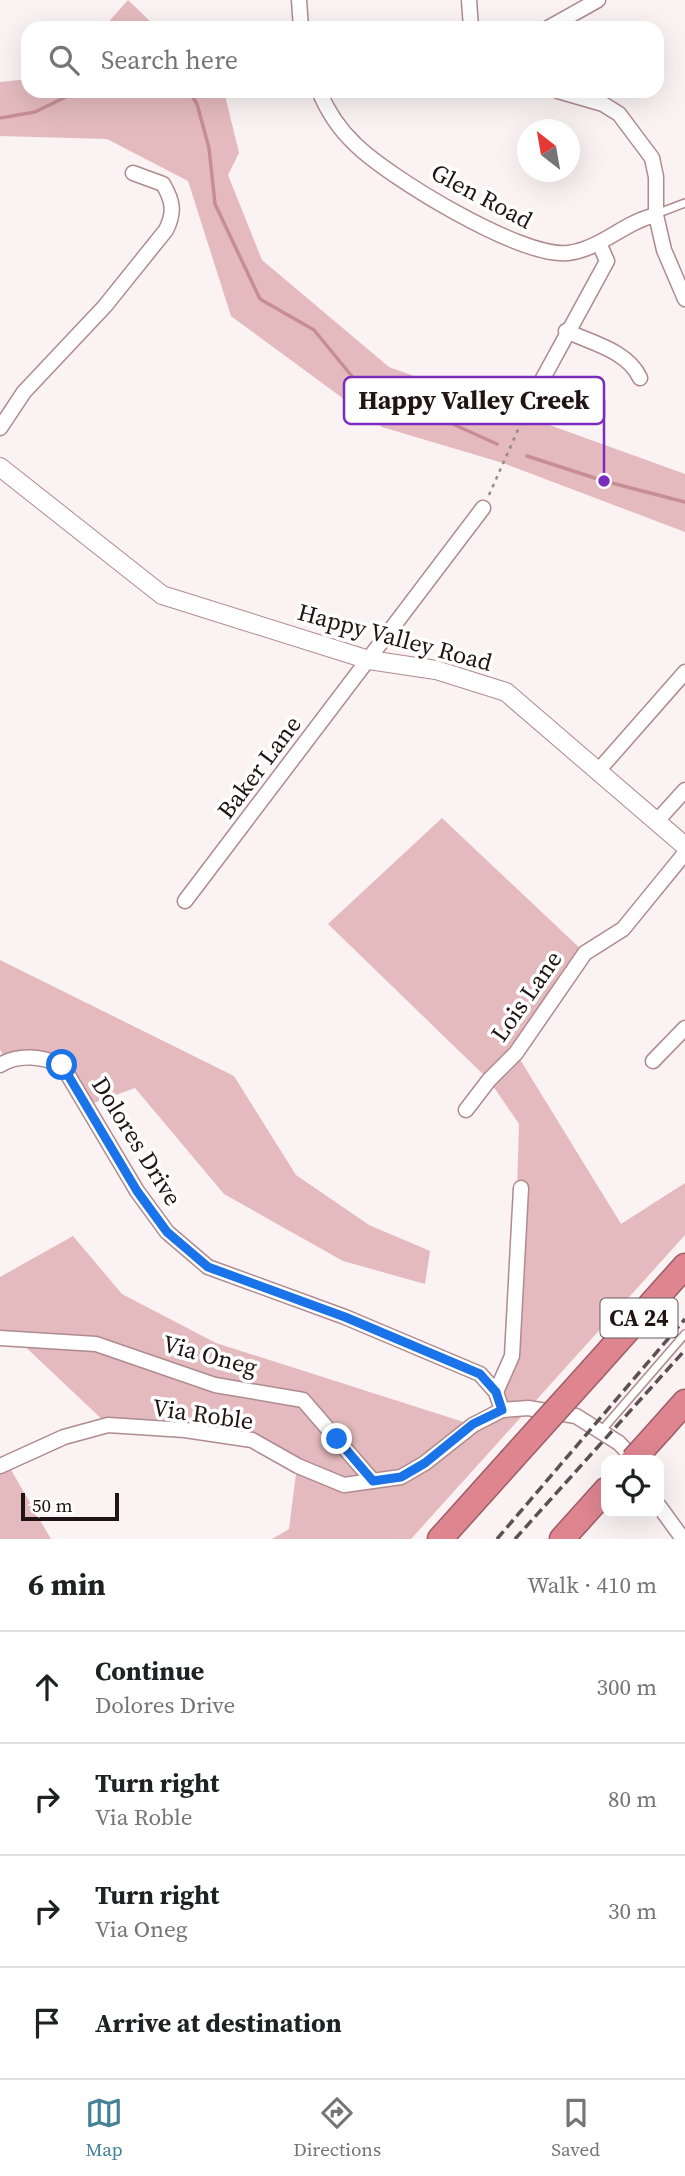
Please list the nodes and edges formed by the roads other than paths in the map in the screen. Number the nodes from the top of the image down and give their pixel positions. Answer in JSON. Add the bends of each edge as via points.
{"nodes":[{"id":1,"x":299,"y":0,"type":"edge"},
{"id":2,"x":468,"y":0,"type":"edge"},
{"id":3,"x":598,"y":0,"type":"edge"},
{"id":4,"x":300,"y":21,"type":"edge"},
{"id":5,"x":470,"y":21,"type":"edge"},
{"id":6,"x":560,"y":21,"type":"edge"},
{"id":7,"x":323,"y":98,"type":"edge"},
{"id":8,"x":582,"y":98,"type":"edge"},
{"id":9,"x":133,"y":173,"type":"dead end"},
{"id":10,"x":685,"y":203,"type":"edge"},
{"id":11,"x":656,"y":215,"type":"junction"},
{"id":12,"x":598,"y":243,"type":"junction"},
{"id":13,"x":685,"y":299,"type":"edge"},
{"id":14,"x":566,"y":331,"type":"junction"},
{"id":15,"x":640,"y":378,"type":"dead end"},
{"id":16,"x":535,"y":393,"type":"road end"},
{"id":17,"x":0,"y":428,"type":"edge"},
{"id":18,"x":0,"y":467,"type":"edge"},
{"id":19,"x":483,"y":508,"type":"road end"},
{"id":20,"x":369,"y":660,"type":"junction"},
{"id":21,"x":685,"y":672,"type":"edge"},
{"id":22,"x":598,"y":771,"type":"junction"},
{"id":23,"x":685,"y":790,"type":"edge"},
{"id":24,"x":657,"y":821,"type":"junction"},
{"id":25,"x":685,"y":846,"type":"edge"},
{"id":26,"x":685,"y":853,"type":"edge"},
{"id":27,"x":185,"y":901,"type":"dead end"},
{"id":28,"x":685,"y":1028,"type":"edge"},
{"id":29,"x":653,"y":1061,"type":"dead end"},
{"id":30,"x":0,"y":1065,"type":"edge"},
{"id":31,"x":466,"y":1110,"type":"dead end"},
{"id":32,"x":521,"y":1188,"type":"dead end"},
{"id":33,"x":685,"y":1266,"type":"edge"},
{"id":34,"x":685,"y":1334,"type":"edge"},
{"id":35,"x":0,"y":1338,"type":"edge"},
{"id":36,"x":496,"y":1392,"type":"junction"},
{"id":37,"x":685,"y":1402,"type":"edge"},
{"id":38,"x":502,"y":1410,"type":"junction"},
{"id":39,"x":602,"y":1430,"type":"junction"},
{"id":40,"x":629,"y":1455,"type":"edge"},
{"id":41,"x":638,"y":1455,"type":"edge"},
{"id":42,"x":0,"y":1466,"type":"edge"},
{"id":43,"x":373,"y":1481,"type":"junction"},
{"id":44,"x":601,"y":1496,"type":"edge"},
{"id":45,"x":664,"y":1513,"type":"edge"},
{"id":46,"x":440,"y":1539,"type":"edge"},
{"id":47,"x":562,"y":1539,"type":"edge"},
{"id":48,"x":682,"y":1539,"type":"edge"}],
"edges":[{"from":1,"to":4,"type":"street"},
{"from":2,"to":5,"type":"street"},
{"from":3,"to":6,"type":"street"},
{"from":7,"to":12,"type":"street","name":"Glen Road","via":[[338,125],[382,167],[502,238],[539,251],[568,253]]},
{"from":8,"to":11,"type":"street","via":[[619,114],[635,131],[652,158]]},
{"from":9,"to":17,"type":"street","via":[[163,184],[173,200],[172,219],[105,306],[24,392]]},
{"from":10,"to":11,"type":"lane"},
{"from":11,"to":12,"type":"street","name":"Glen Road","via":[[639,219]]},
{"from":11,"to":13,"type":"street","via":[[664,250]]},
{"from":12,"to":14,"type":"street","via":[[607,261]]},
{"from":14,"to":15,"type":"street","via":[[624,358]]},
{"from":14,"to":16,"type":"street"},
{"from":18,"to":20,"type":"street","name":"Happy Valley Road","via":[[162,595]]},
{"from":19,"to":20,"type":"street","name":"Baker Lane"},
{"from":20,"to":22,"type":"street","name":"Happy Valley Road","via":[[436,670],[506,692]]},
{"from":20,"to":27,"type":"street","name":"Baker Lane"},
{"from":21,"to":22,"type":"street"},
{"from":22,"to":24,"type":"street","name":"Happy Valley Road"},
{"from":23,"to":24,"type":"street"},
{"from":24,"to":25,"type":"street","name":"Happy Valley Road"},
{"from":26,"to":31,"type":"street","name":"Lois Lane","via":[[623,929],[585,953],[516,1053]]},
{"from":28,"to":29,"type":"street"},
{"from":30,"to":36,"type":"street","name":"Dolores Drive","via":[[7,1060],[41,1057],[62,1065],[144,1201],[167,1232],[208,1267],[345,1317],[470,1370]]},
{"from":32,"to":36,"type":"street","via":[[512,1356]]},
{"from":33,"to":46,"type":"highway","number":"CA 24","bridge":true},
{"from":34,"to":39,"type":"lane"},
{"from":35,"to":43,"type":"street","name":"Via Oneg","via":[[96,1344],[215,1385],[303,1400]]},
{"from":36,"to":38,"type":"street"},
{"from":37,"to":41,"type":"highway","bridge":true},
{"from":38,"to":39,"type":"street","via":[[528,1408],[576,1416]]},
{"from":38,"to":43,"type":"street","name":"Via Roble","via":[[473,1424],[401,1477]]},
{"from":39,"to":40,"type":"street"},
{"from":42,"to":43,"type":"street","name":"Via Roble","via":[[64,1437],[108,1425],[251,1440],[344,1485]]},
{"from":44,"to":47,"type":"highway"},
{"from":45,"to":48,"type":"street"}]}
